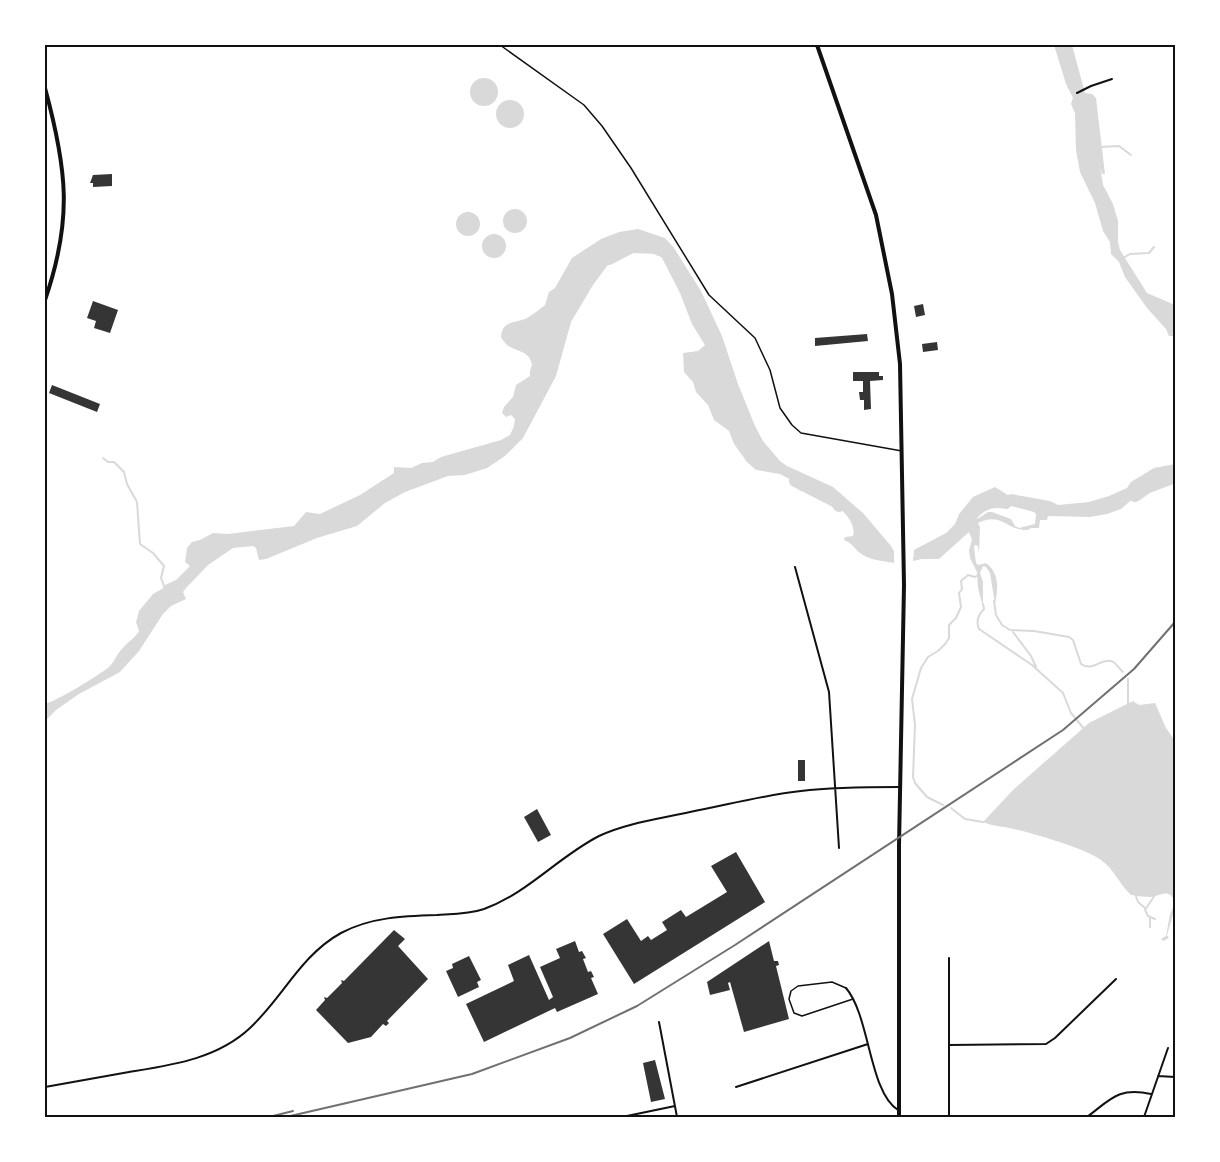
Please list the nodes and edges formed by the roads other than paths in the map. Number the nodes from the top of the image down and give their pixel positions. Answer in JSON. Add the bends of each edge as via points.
{"nodes":[{"id":1,"x":500,"y":45,"type":"edge"},
{"id":2,"x":817,"y":45,"type":"edge"},
{"id":3,"x":1112,"y":79,"type":"dead end"},
{"id":4,"x":45,"y":88,"type":"edge"},
{"id":5,"x":1077,"y":93,"type":"dead end"},
{"id":6,"x":45,"y":300,"type":"edge"},
{"id":7,"x":903,"y":451,"type":"junction"},
{"id":8,"x":795,"y":567,"type":"dead end"},
{"id":9,"x":900,"y":787,"type":"junction"},
{"id":10,"x":836,"y":788,"type":"junction"},
{"id":11,"x":839,"y":848,"type":"dead end"},
{"id":12,"x":949,"y":958,"type":"dead end"},
{"id":13,"x":1116,"y":979,"type":"dead end"},
{"id":14,"x":846,"y":988,"type":"joint"},
{"id":15,"x":853,"y":999,"type":"junction"},
{"id":16,"x":659,"y":1022,"type":"dead end"},
{"id":17,"x":868,"y":1044,"type":"junction"},
{"id":18,"x":950,"y":1045,"type":"junction"},
{"id":19,"x":1168,"y":1048,"type":"dead end"},
{"id":20,"x":1158,"y":1076,"type":"junction"},
{"id":21,"x":1175,"y":1077,"type":"edge"},
{"id":22,"x":45,"y":1087,"type":"edge"},
{"id":23,"x":736,"y":1087,"type":"dead end"},
{"id":24,"x":1151,"y":1094,"type":"junction"},
{"id":25,"x":675,"y":1106,"type":"junction"},
{"id":26,"x":899,"y":1110,"type":"junction"},
{"id":27,"x":622,"y":1117,"type":"edge"},
{"id":28,"x":677,"y":1117,"type":"edge"},
{"id":29,"x":899,"y":1117,"type":"edge"},
{"id":30,"x":949,"y":1117,"type":"edge"},
{"id":31,"x":1087,"y":1117,"type":"edge"},
{"id":32,"x":1144,"y":1117,"type":"edge"}],
"edges":[{"from":1,"to":7,"type":"lane","via":[[584,105],[602,126],[709,295],[754,338],[770,370],[780,408],[792,425],[801,433]]},
{"from":2,"to":7,"type":"main road","via":[[882,242],[898,342]]},
{"from":3,"to":5,"type":"street"},
{"from":4,"to":6,"type":"main road","via":[[63,167],[65,206],[60,248]]},
{"from":7,"to":9,"type":"main road"},
{"from":8,"to":10,"type":"street","via":[[828,687]]},
{"from":9,"to":10,"type":"street"},
{"from":9,"to":26,"type":"main road"},
{"from":10,"to":11,"type":"street"},
{"from":10,"to":22,"type":"street","via":[[758,798],[624,826],[591,840],[520,892],[482,910],[360,924],[316,951],[257,1021],[221,1048],[172,1065]]},
{"from":12,"to":18,"type":"street"},
{"from":13,"to":18,"type":"street","via":[[1046,1044]]},
{"from":14,"to":15,"type":"street"},
{"from":14,"to":15,"type":"lane","via":[[832,982],[798,986],[791,991],[790,1004],[794,1013],[802,1016]]},
{"from":15,"to":17,"type":"street"},
{"from":16,"to":25,"type":"street"},
{"from":17,"to":23,"type":"street"},
{"from":17,"to":26,"type":"street","via":[[883,1090]]},
{"from":18,"to":30,"type":"street"},
{"from":19,"to":20,"type":"street"},
{"from":20,"to":21,"type":"street"},
{"from":20,"to":24,"type":"street"},
{"from":24,"to":31,"type":"street","via":[[1121,1092]]},
{"from":24,"to":32,"type":"street"},
{"from":25,"to":27,"type":"street"},
{"from":25,"to":28,"type":"street"},
{"from":26,"to":29,"type":"main road"}]}
